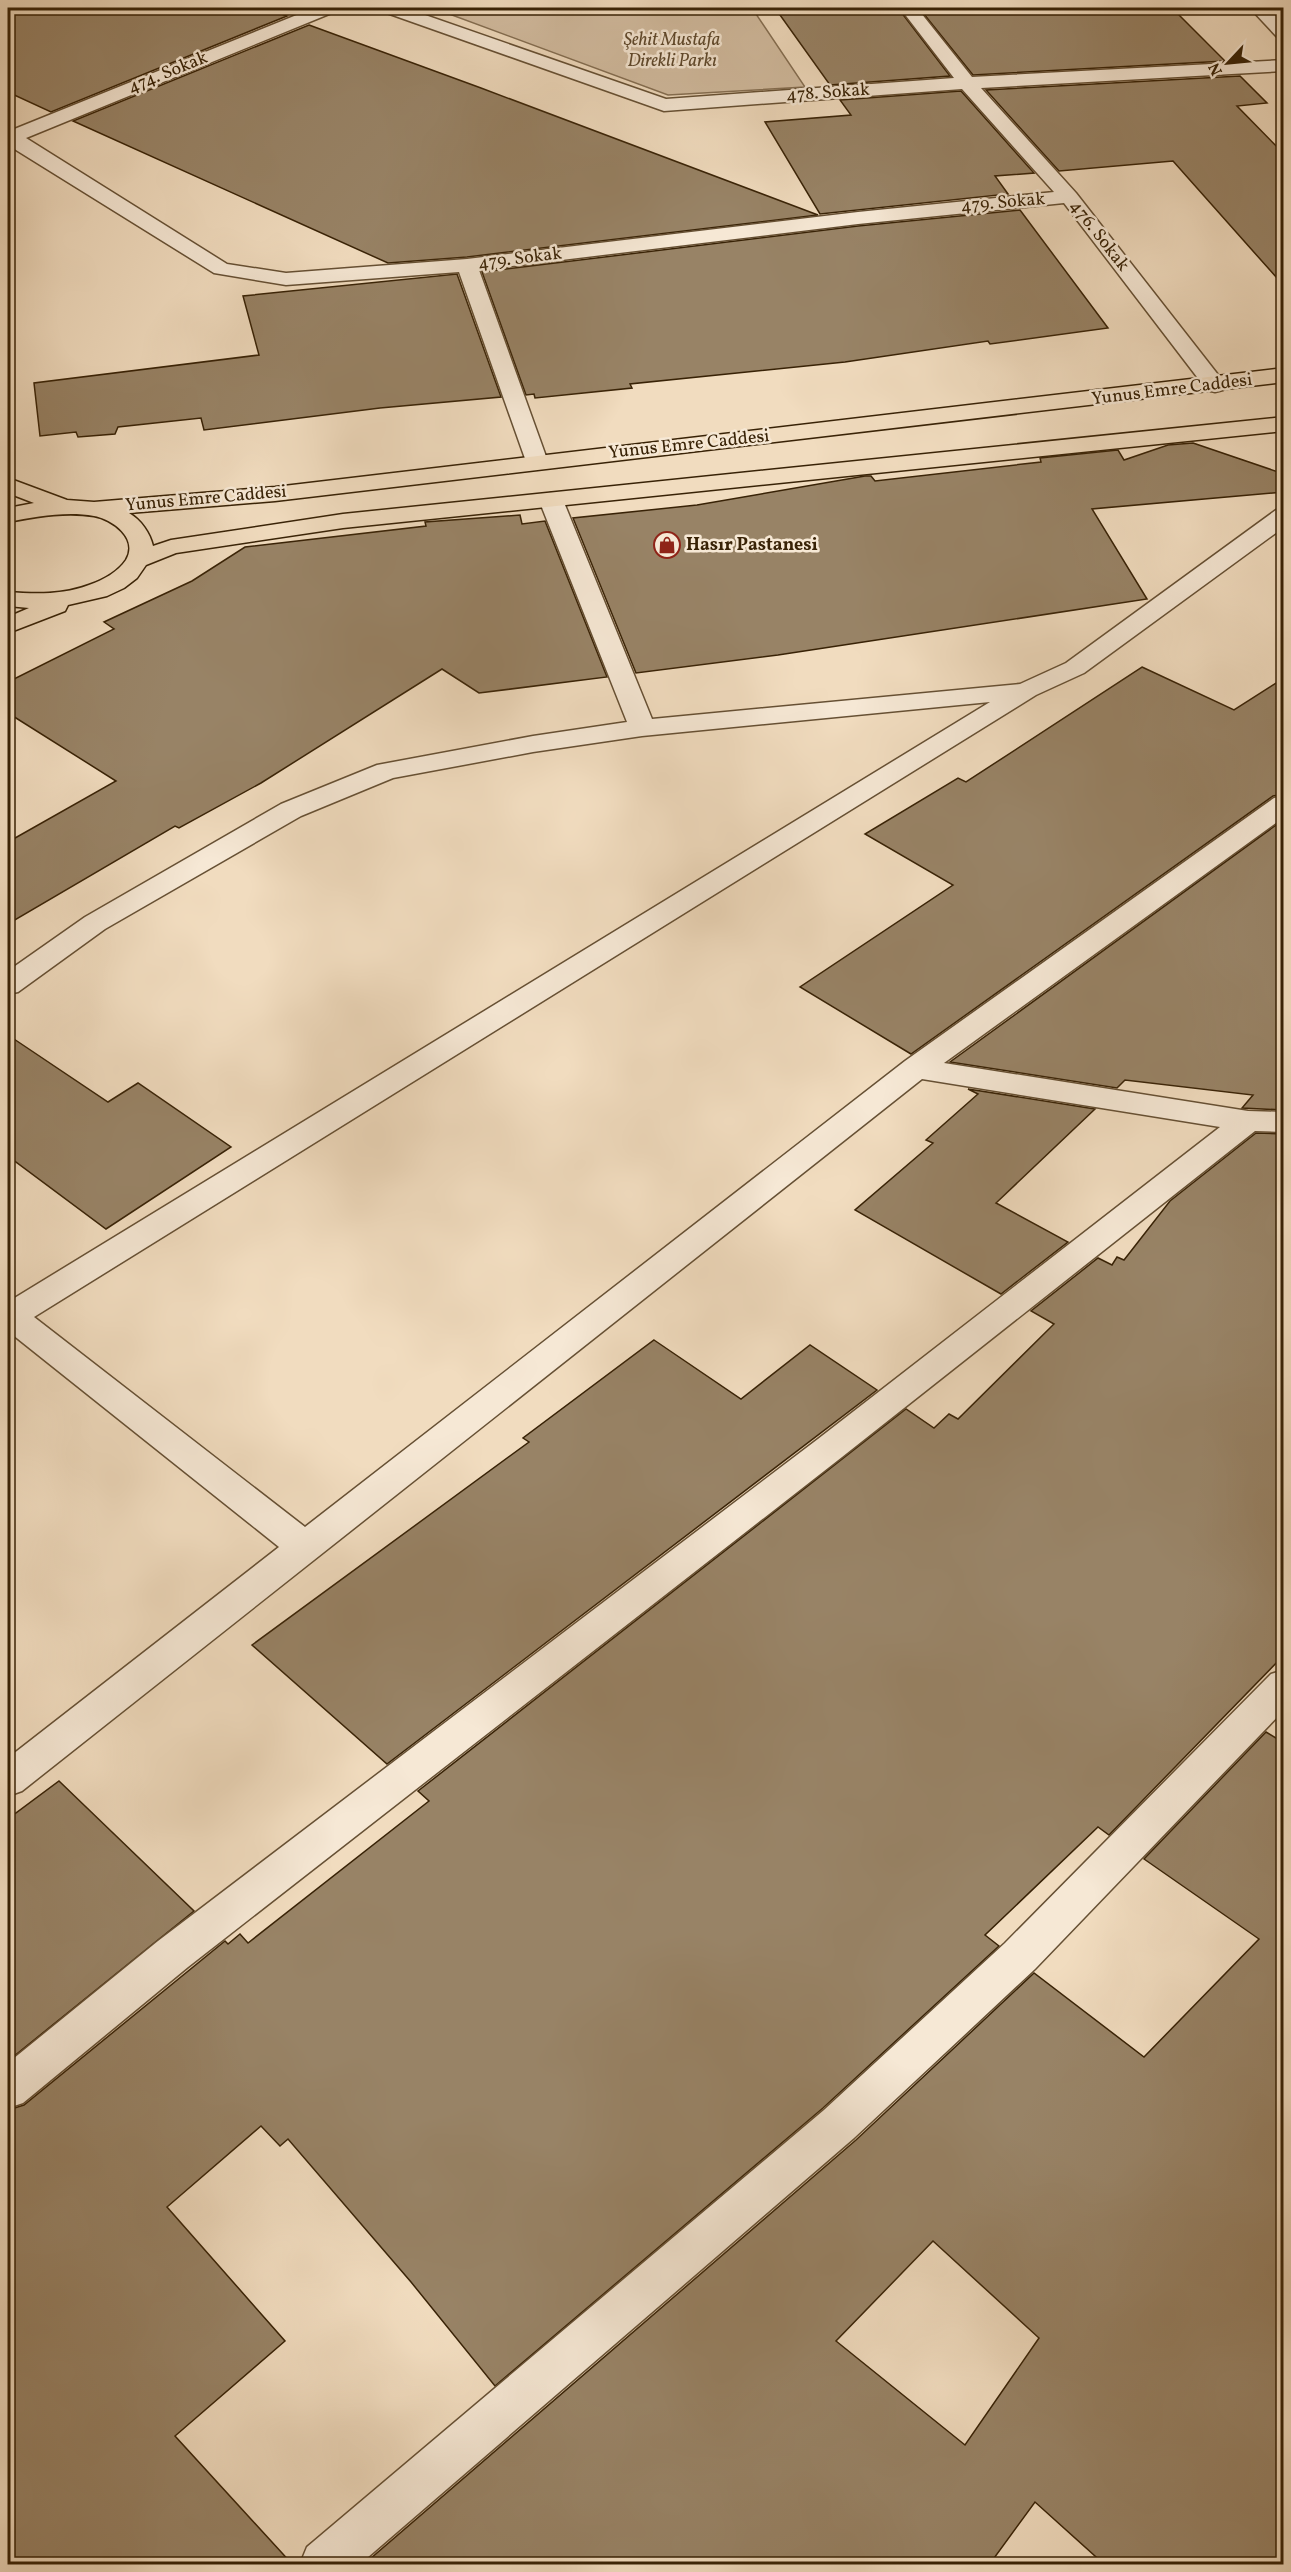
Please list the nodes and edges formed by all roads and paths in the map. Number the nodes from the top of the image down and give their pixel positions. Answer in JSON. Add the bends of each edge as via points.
{"nodes":[{"id":1,"x":328,"y":8,"type":"edge"},
{"id":2,"x":390,"y":8,"type":"edge"},
{"id":3,"x":908,"y":8,"type":"edge"},
{"id":4,"x":1258,"y":8,"type":"edge"},
{"id":5,"x":1284,"y":34,"type":"edge"},
{"id":6,"x":1284,"y":65,"type":"edge"},
{"id":7,"x":967,"y":83,"type":"junction"},
{"id":8,"x":9,"y":137,"type":"edge"},
{"id":9,"x":1069,"y":197,"type":"junction"},
{"id":10,"x":467,"y":265,"type":"junction"},
{"id":11,"x":1284,"y":375,"type":"edge"},
{"id":12,"x":1215,"y":385,"type":"junction"},
{"id":13,"x":1284,"y":424,"type":"edge"},
{"id":14,"x":536,"y":462,"type":"junction"},
{"id":15,"x":8,"y":485,"type":"edge"},
{"id":16,"x":551,"y":500,"type":"junction"},
{"id":17,"x":65,"y":506,"type":"junction"},
{"id":18,"x":94,"y":509,"type":"junction"},
{"id":19,"x":8,"y":515,"type":"edge"},
{"id":20,"x":1284,"y":515,"type":"edge"},
{"id":21,"x":139,"y":560,"type":"junction"},
{"id":22,"x":77,"y":597,"type":"junction"},
{"id":23,"x":8,"y":599,"type":"edge"},
{"id":24,"x":8,"y":626,"type":"edge"},
{"id":25,"x":1027,"y":690,"type":"junction"},
{"id":26,"x":642,"y":728,"type":"junction"},
{"id":27,"x":1284,"y":804,"type":"edge"},
{"id":28,"x":8,"y":985,"type":"edge"},
{"id":29,"x":916,"y":1068,"type":"junction"},
{"id":30,"x":1248,"y":1121,"type":"junction"},
{"id":31,"x":1284,"y":1122,"type":"edge"},
{"id":32,"x":8,"y":1316,"type":"edge"},
{"id":33,"x":306,"y":1548,"type":"junction"},
{"id":34,"x":1284,"y":1685,"type":"edge"},
{"id":35,"x":8,"y":1780,"type":"edge"},
{"id":36,"x":8,"y":2089,"type":"edge"},
{"id":37,"x":324,"y":2565,"type":"edge"}],
"edges":[{"from":1,"to":8,"type":"street","name":"474. Sokak"},
{"from":2,"to":7,"type":"street","name":"478. Sokak","via":[[664,105]]},
{"from":3,"to":7,"type":"street","name":"476. Sokak"},
{"from":4,"to":5,"type":"street"},
{"from":6,"to":7,"type":"street","name":"478. Sokak"},
{"from":7,"to":9,"type":"street","name":"476. Sokak"},
{"from":8,"to":10,"type":"street","name":"479. Sokak","via":[[221,268],[286,279]]},
{"from":9,"to":10,"type":"street","name":"479. Sokak","via":[[870,216]]},
{"from":9,"to":12,"type":"street","name":"476. Sokak"},
{"from":10,"to":14,"type":"street"},
{"from":11,"to":12,"type":"main road","name":"Yunus Emre Caddesi"},
{"from":12,"to":14,"type":"main road","name":"Yunus Emre Caddesi"},
{"from":13,"to":16,"type":"main road","name":"Yunus Emre Caddesi"},
{"from":14,"to":18,"type":"main road","name":"Yunus Emre Caddesi","via":[[275,494]]},
{"from":15,"to":17,"type":"main road"},
{"from":16,"to":21,"type":"main road","name":"Yunus Emre Caddesi","via":[[343,521],[171,547]]},
{"from":16,"to":26,"type":"street"},
{"from":17,"to":18,"type":"main road"},
{"from":17,"to":19,"type":"main road"},
{"from":18,"to":21,"type":"main road","via":[[118,517],[134,529],[141,544]]},
{"from":20,"to":25,"type":"street","via":[[1075,668]]},
{"from":21,"to":22,"type":"main road","name":"Yunus Emre Caddesi","via":[[125,575],[105,587]]},
{"from":22,"to":23,"type":"main road","via":[[47,601]]},
{"from":22,"to":24,"type":"main road"},
{"from":25,"to":26,"type":"street"},
{"from":25,"to":32,"type":"street"},
{"from":26,"to":28,"type":"street","via":[[386,771],[291,810],[95,923]]},
{"from":27,"to":29,"type":"street"},
{"from":29,"to":30,"type":"street"},
{"from":29,"to":33,"type":"street"},
{"from":30,"to":31,"type":"street"},
{"from":30,"to":36,"type":"street","via":[[173,1954]]},
{"from":32,"to":33,"type":"street"},
{"from":33,"to":35,"type":"street"},
{"from":34,"to":37,"type":"street","via":[[1020,1956],[839,2124]]}]}
